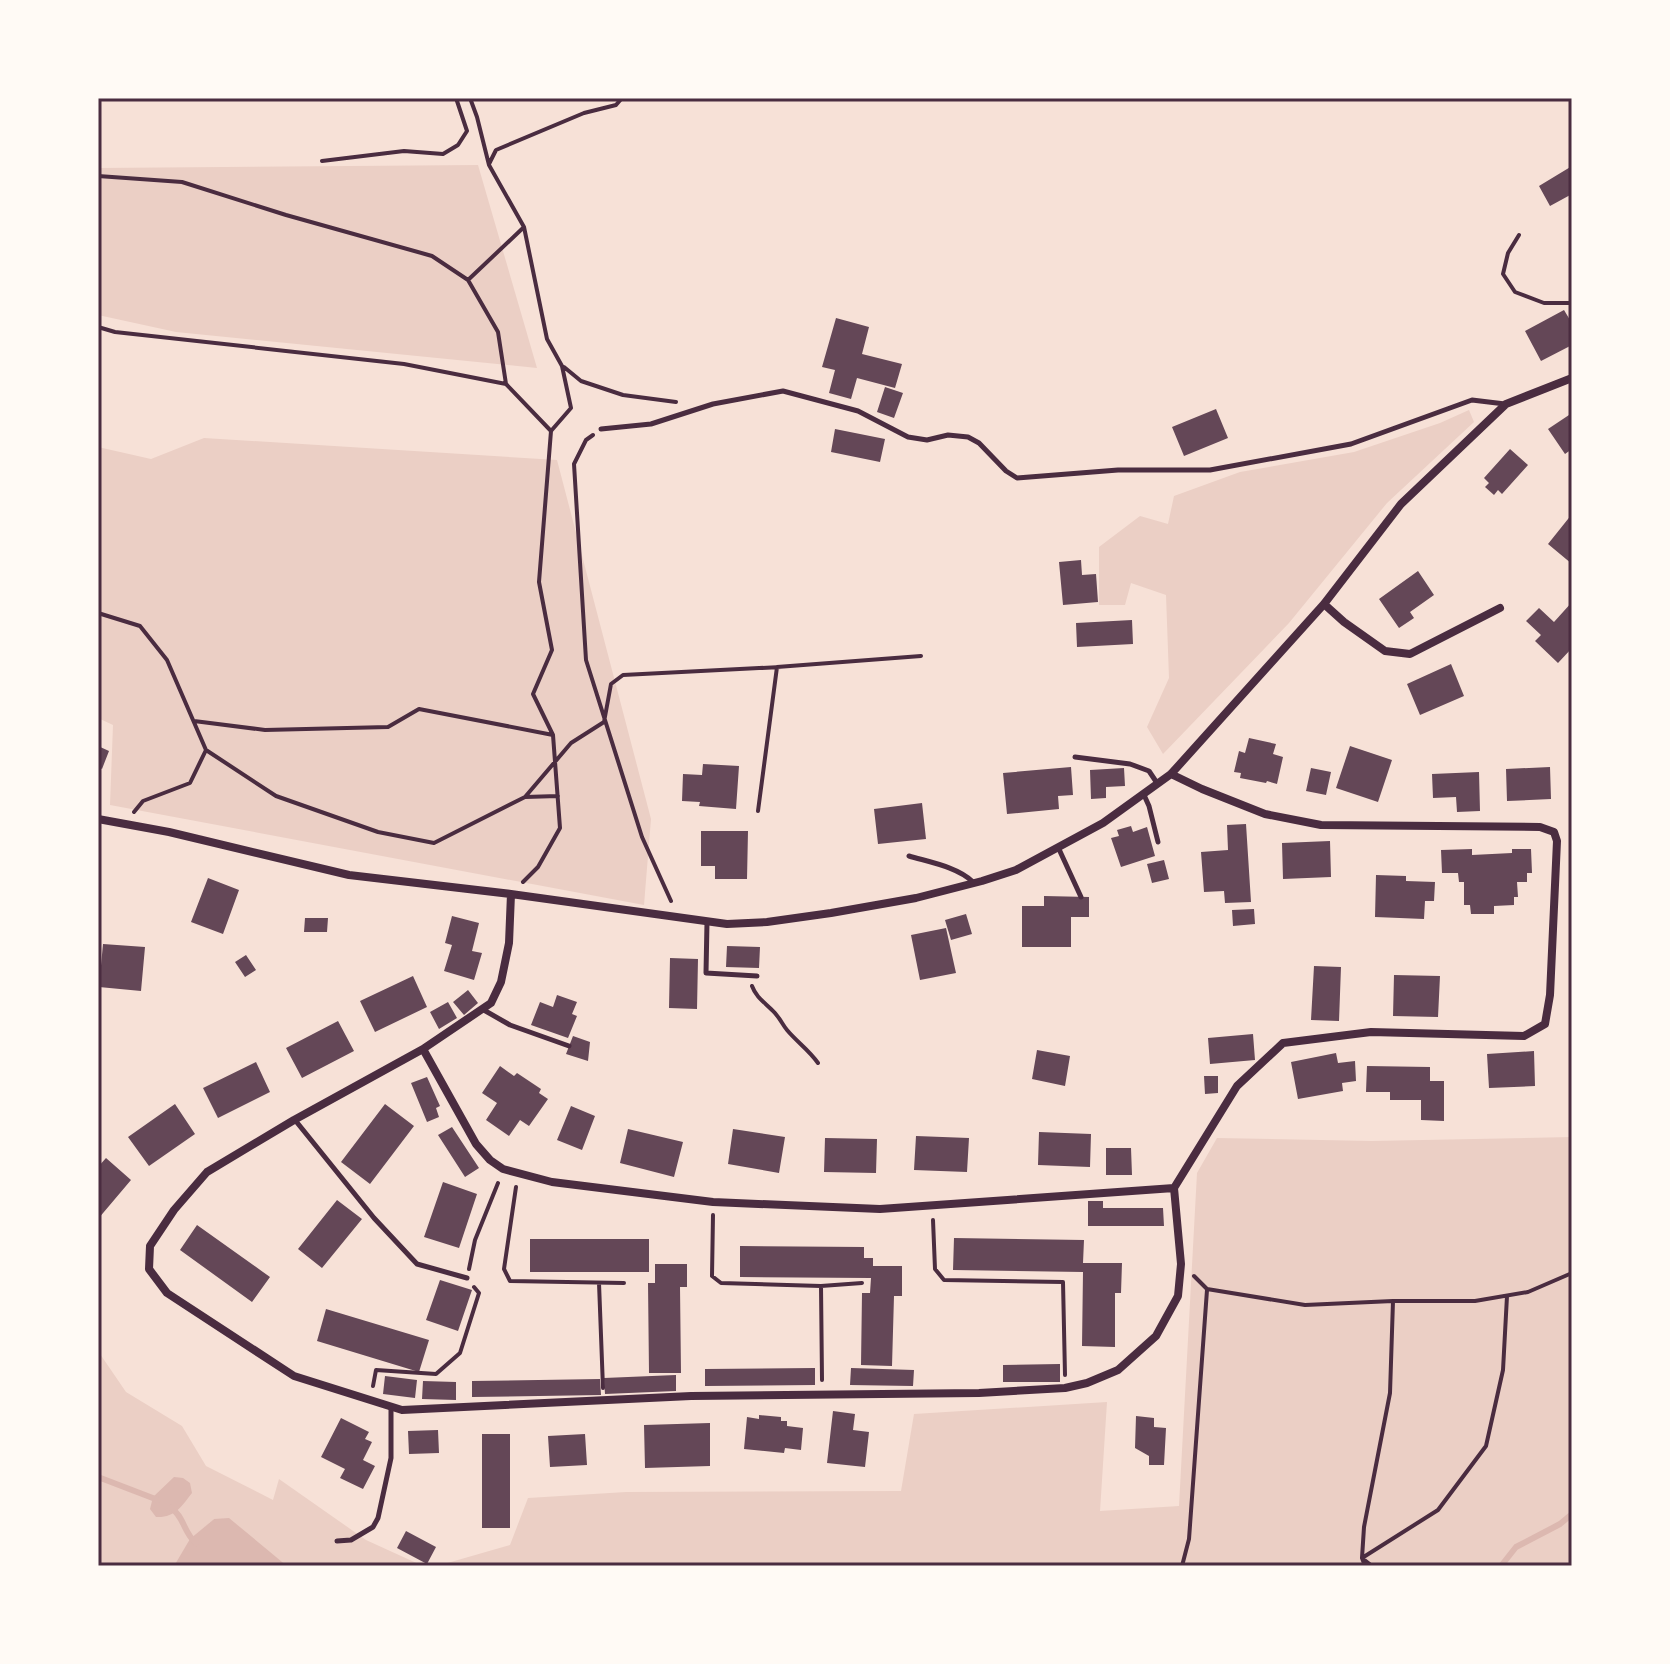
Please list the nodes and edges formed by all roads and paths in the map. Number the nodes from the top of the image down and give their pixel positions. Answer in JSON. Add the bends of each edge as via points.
{"nodes":[{"id":1,"x":456,"y":98,"type":"edge"},
{"id":2,"x":470,"y":98,"type":"edge"},
{"id":3,"x":622,"y":98,"type":"edge"},
{"id":4,"x":322,"y":161,"type":"dead end"},
{"id":5,"x":489,"y":165,"type":"junction"},
{"id":6,"x":98,"y":176,"type":"edge"},
{"id":7,"x":524,"y":227,"type":"junction"},
{"id":8,"x":1519,"y":235,"type":"dead end"},
{"id":9,"x":468,"y":280,"type":"junction"},
{"id":10,"x":1572,"y":303,"type":"edge"},
{"id":11,"x":98,"y":327,"type":"edge"},
{"id":12,"x":562,"y":366,"type":"junction"},
{"id":13,"x":1572,"y":378,"type":"edge"},
{"id":14,"x":506,"y":384,"type":"junction"},
{"id":15,"x":679,"y":403,"type":"dead end"},
{"id":16,"x":1506,"y":404,"type":"junction"},
{"id":17,"x":601,"y":429,"type":"joint"},
{"id":18,"x":551,"y":431,"type":"junction"},
{"id":19,"x":1324,"y":604,"type":"junction"},
{"id":20,"x":1500,"y":608,"type":"dead end"},
{"id":21,"x":98,"y":613,"type":"edge"},
{"id":22,"x":921,"y":656,"type":"dead end"},
{"id":23,"x":781,"y":667,"type":"junction"},
{"id":24,"x":194,"y":721,"type":"junction"},
{"id":25,"x":604,"y":722,"type":"junction"},
{"id":26,"x":553,"y":735,"type":"junction"},
{"id":27,"x":206,"y":750,"type":"junction"},
{"id":28,"x":1075,"y":757,"type":"dead end"},
{"id":29,"x":555,"y":762,"type":"junction"},
{"id":30,"x":1171,"y":774,"type":"junction"},
{"id":31,"x":1157,"y":783,"type":"junction"},
{"id":32,"x":1143,"y":794,"type":"junction"},
{"id":33,"x":558,"y":796,"type":"junction"},
{"id":34,"x":525,"y":797,"type":"junction"},
{"id":35,"x":758,"y":811,"type":"dead end"},
{"id":36,"x":98,"y":819,"type":"edge"},
{"id":37,"x":124,"y":824,"type":"junction"},
{"id":38,"x":1158,"y":842,"type":"dead end"},
{"id":39,"x":1058,"y":847,"type":"junction"},
{"id":40,"x":909,"y":856,"type":"dead end"},
{"id":41,"x":973,"y":883,"type":"junction"},
{"id":42,"x":511,"y":894,"type":"junction"},
{"id":43,"x":1081,"y":897,"type":"dead end"},
{"id":44,"x":679,"y":918,"type":"junction"},
{"id":45,"x":707,"y":921,"type":"junction"},
{"id":46,"x":755,"y":976,"type":"joint"},
{"id":47,"x":482,"y":1009,"type":"junction"},
{"id":48,"x":569,"y":1046,"type":"dead end"},
{"id":49,"x":423,"y":1049,"type":"junction"},
{"id":50,"x":818,"y":1063,"type":"dead end"},
{"id":51,"x":294,"y":1120,"type":"junction"},
{"id":52,"x":503,"y":1169,"type":"junction"},
{"id":53,"x":519,"y":1173,"type":"junction"},
{"id":54,"x":1174,"y":1188,"type":"junction"},
{"id":55,"x":713,"y":1202,"type":"junction"},
{"id":56,"x":933,"y":1205,"type":"junction"},
{"id":57,"x":1181,"y":1264,"type":"junction"},
{"id":58,"x":1572,"y":1273,"type":"edge"},
{"id":59,"x":467,"y":1278,"type":"junction"},
{"id":60,"x":599,"y":1283,"type":"junction"},
{"id":61,"x":624,"y":1283,"type":"dead end"},
{"id":62,"x":862,"y":1283,"type":"dead end"},
{"id":63,"x":821,"y":1286,"type":"junction"},
{"id":64,"x":1207,"y":1289,"type":"junction"},
{"id":65,"x":1507,"y":1296,"type":"junction"},
{"id":66,"x":1393,"y":1301,"type":"junction"},
{"id":67,"x":1065,"y":1388,"type":"junction"},
{"id":68,"x":823,"y":1395,"type":"junction"},
{"id":69,"x":370,"y":1400,"type":"junction"},
{"id":70,"x":603,"y":1400,"type":"junction"},
{"id":71,"x":391,"y":1407,"type":"junction"},
{"id":72,"x":337,"y":1541,"type":"dead end"},
{"id":73,"x":1362,"y":1558,"type":"junction"},
{"id":74,"x":1182,"y":1566,"type":"edge"},
{"id":75,"x":1365,"y":1566,"type":"edge"},
{"id":76,"x":1372,"y":1566,"type":"edge"}],
"edges":[{"from":1,"to":4,"type":"path","via":[[467,131],[443,154],[404,151]]},
{"from":2,"to":5,"type":"path"},
{"from":3,"to":5,"type":"path","via":[[616,105],[496,150]]},
{"from":5,"to":7,"type":"path"},
{"from":6,"to":9,"type":"path","via":[[182,182],[432,256]]},
{"from":7,"to":9,"type":"path"},
{"from":7,"to":12,"type":"path","via":[[547,339]]},
{"from":8,"to":10,"type":"path","via":[[1503,274],[1515,292],[1544,303]]},
{"from":9,"to":14,"type":"path","via":[[498,332]]},
{"from":11,"to":14,"type":"path","via":[[404,364]]},
{"from":12,"to":15,"type":"path","via":[[581,381],[623,395]]},
{"from":12,"to":18,"type":"path","via":[[571,408]]},
{"from":13,"to":16,"type":"street"},
{"from":14,"to":18,"type":"path"},
{"from":16,"to":17,"type":"lane","via":[[1472,400],[1351,444],[1210,470],[1017,478],[968,437],[908,437],[858,411],[783,391],[713,404],[651,424]]},
{"from":16,"to":19,"type":"street","via":[[1401,504]]},
{"from":17,"to":25,"type":"path","via":[[586,440],[574,464],[586,660]]},
{"from":18,"to":26,"type":"path","via":[[539,582],[552,650],[533,694]]},
{"from":19,"to":20,"type":"street","via":[[1385,651],[1410,654]]},
{"from":19,"to":30,"type":"street"},
{"from":21,"to":24,"type":"path","via":[[140,626],[167,660]]},
{"from":22,"to":23,"type":"path"},
{"from":23,"to":25,"type":"path","via":[[623,675],[611,684]]},
{"from":23,"to":35,"type":"path"},
{"from":24,"to":26,"type":"path","via":[[265,730],[388,727],[419,709]]},
{"from":24,"to":27,"type":"path"},
{"from":25,"to":29,"type":"path","via":[[571,743]]},
{"from":25,"to":44,"type":"path","via":[[642,837]]},
{"from":26,"to":29,"type":"path"},
{"from":27,"to":34,"type":"path","via":[[276,796],[378,832],[434,843]]},
{"from":27,"to":37,"type":"path","via":[[190,783],[143,801]]},
{"from":28,"to":31,"type":"lane","via":[[1130,764],[1149,771]]},
{"from":29,"to":33,"type":"path"},
{"from":29,"to":34,"type":"path"},
{"from":30,"to":31,"type":"street"},
{"from":30,"to":54,"type":"street","via":[[1265,814],[1321,825],[1540,827],[1554,832],[1557,841],[1545,1024],[1524,1036],[1371,1032],[1283,1043],[1237,1086]]},
{"from":31,"to":32,"type":"street"},
{"from":32,"to":38,"type":"lane"},
{"from":32,"to":39,"type":"street"},
{"from":33,"to":34,"type":"path"},
{"from":33,"to":42,"type":"path","via":[[560,828],[538,867]]},
{"from":36,"to":37,"type":"street"},
{"from":37,"to":42,"type":"street","via":[[349,875]]},
{"from":39,"to":41,"type":"street","via":[[1016,870]]},
{"from":39,"to":43,"type":"lane"},
{"from":40,"to":41,"type":"lane","via":[[948,868]]},
{"from":41,"to":45,"type":"street","via":[[916,898],[767,922]]},
{"from":42,"to":44,"type":"street"},
{"from":42,"to":47,"type":"street","via":[[501,982]]},
{"from":44,"to":45,"type":"street"},
{"from":45,"to":46,"type":"lane","via":[[706,973]]},
{"from":46,"to":50,"type":"path","via":[[755,992]]},
{"from":47,"to":48,"type":"lane"},
{"from":47,"to":49,"type":"street"},
{"from":49,"to":51,"type":"street"},
{"from":49,"to":52,"type":"street","via":[[476,1144]]},
{"from":51,"to":59,"type":"lane","via":[[417,1264]]},
{"from":51,"to":69,"type":"street","via":[[207,1172],[150,1246],[149,1269],[167,1293],[294,1376]]},
{"from":52,"to":53,"type":"street"},
{"from":52,"to":59,"type":"path","via":[[475,1240]]},
{"from":53,"to":55,"type":"street","via":[[552,1182]]},
{"from":53,"to":60,"type":"path","via":[[504,1269],[510,1281]]},
{"from":54,"to":56,"type":"street"},
{"from":54,"to":57,"type":"street"},
{"from":55,"to":56,"type":"street","via":[[880,1209]]},
{"from":55,"to":63,"type":"path","via":[[712,1276],[721,1283]]},
{"from":56,"to":67,"type":"path","via":[[935,1269],[944,1280],[1063,1282]]},
{"from":57,"to":64,"type":"path"},
{"from":57,"to":67,"type":"street","via":[[1178,1296],[1156,1336],[1118,1370]]},
{"from":58,"to":65,"type":"path"},
{"from":59,"to":69,"type":"path","via":[[479,1293],[460,1353],[436,1374],[376,1370]]},
{"from":60,"to":61,"type":"path"},
{"from":60,"to":70,"type":"path"},
{"from":62,"to":63,"type":"path"},
{"from":63,"to":68,"type":"path"},
{"from":64,"to":66,"type":"path","via":[[1305,1305]]},
{"from":64,"to":74,"type":"path","via":[[1189,1539]]},
{"from":65,"to":66,"type":"path"},
{"from":65,"to":73,"type":"path","via":[[1503,1370],[1486,1446],[1438,1510]]},
{"from":66,"to":73,"type":"path","via":[[1390,1393]]},
{"from":67,"to":68,"type":"street"},
{"from":68,"to":70,"type":"street"},
{"from":69,"to":71,"type":"street"},
{"from":70,"to":71,"type":"street"},
{"from":71,"to":72,"type":"lane","via":[[391,1458],[378,1518],[362,1534]]},
{"from":73,"to":75,"type":"path"},
{"from":73,"to":76,"type":"path"}]}
